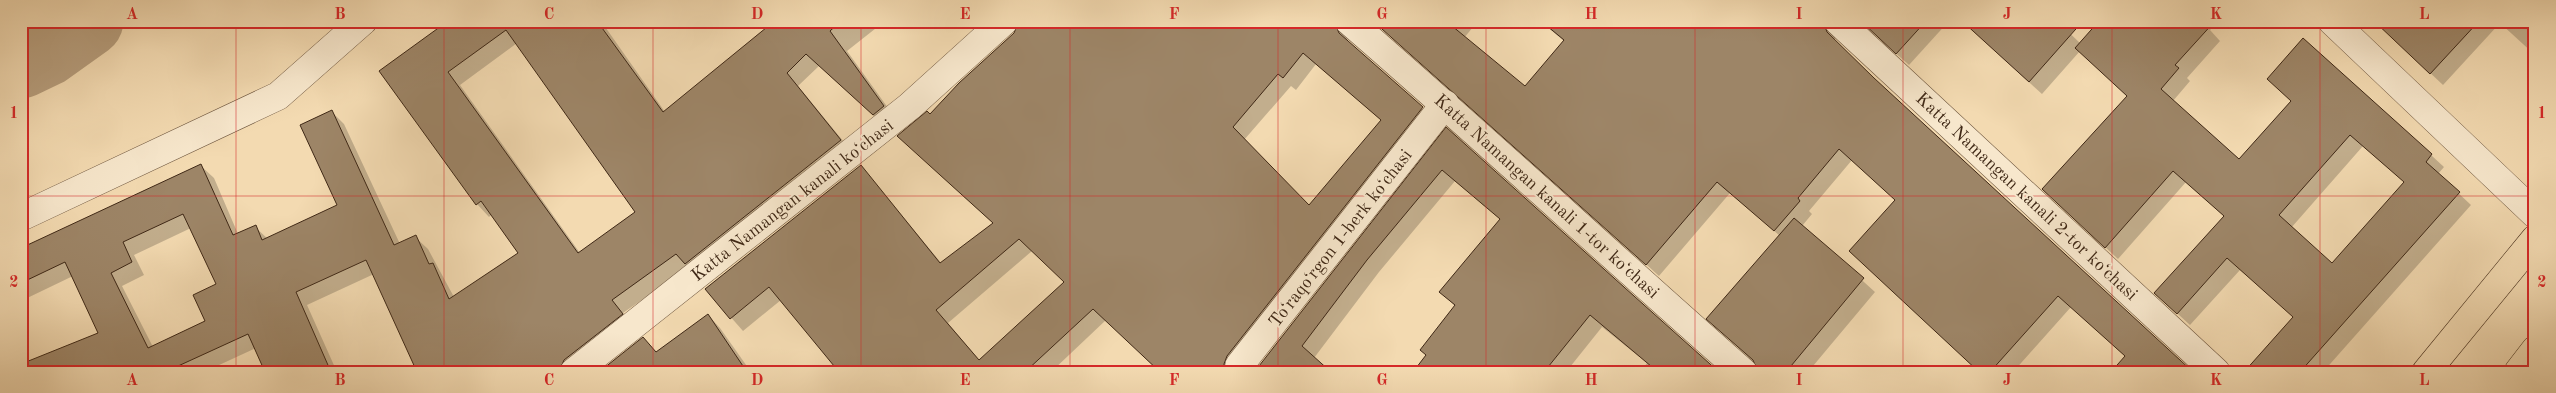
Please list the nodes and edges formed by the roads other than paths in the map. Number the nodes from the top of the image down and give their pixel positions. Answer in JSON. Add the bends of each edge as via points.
{"nodes":[{"id":1,"x":363,"y":21,"type":"edge"},
{"id":2,"x":1004,"y":21,"type":"edge"},
{"id":3,"x":1349,"y":21,"type":"edge"},
{"id":4,"x":1838,"y":21,"type":"edge"},
{"id":5,"x":2332,"y":21,"type":"edge"},
{"id":6,"x":1446,"y":104,"type":"junction"},
{"id":7,"x":2535,"y":214,"type":"edge"},
{"id":8,"x":21,"y":217,"type":"edge"},
{"id":9,"x":2535,"y":239,"type":"edge"},
{"id":10,"x":2535,"y":350,"type":"edge"},
{"id":11,"x":574,"y":372,"type":"edge"},
{"id":12,"x":1245,"y":372,"type":"edge"},
{"id":13,"x":1743,"y":372,"type":"edge"},
{"id":14,"x":2216,"y":372,"type":"edge"},
{"id":15,"x":2426,"y":372,"type":"edge"},
{"id":16,"x":2518,"y":372,"type":"edge"}],
"edges":[{"from":1,"to":8,"type":"street","via":[[278,96]]},
{"from":2,"to":11,"type":"street","name":"Katta Namangan kanali koʻchasi","via":[[910,106]]},
{"from":3,"to":6,"type":"street","name":"Katta Namangan kanali 1-tor koʻchasi"},
{"from":4,"to":14,"type":"street","name":"Katta Namangan kanali 2-tor koʻchasi"},
{"from":5,"to":7,"type":"street"},
{"from":6,"to":12,"type":"street","name":"Toʻraqoʻrgon 1-berk koʻchasi","via":[[1239,366]]},
{"from":6,"to":13,"type":"street","name":"Katta Namangan kanali 1-tor koʻchasi","via":[[1532,186]]},
{"from":9,"to":15,"type":"main road"},
{"from":10,"to":16,"type":"main road"}]}
